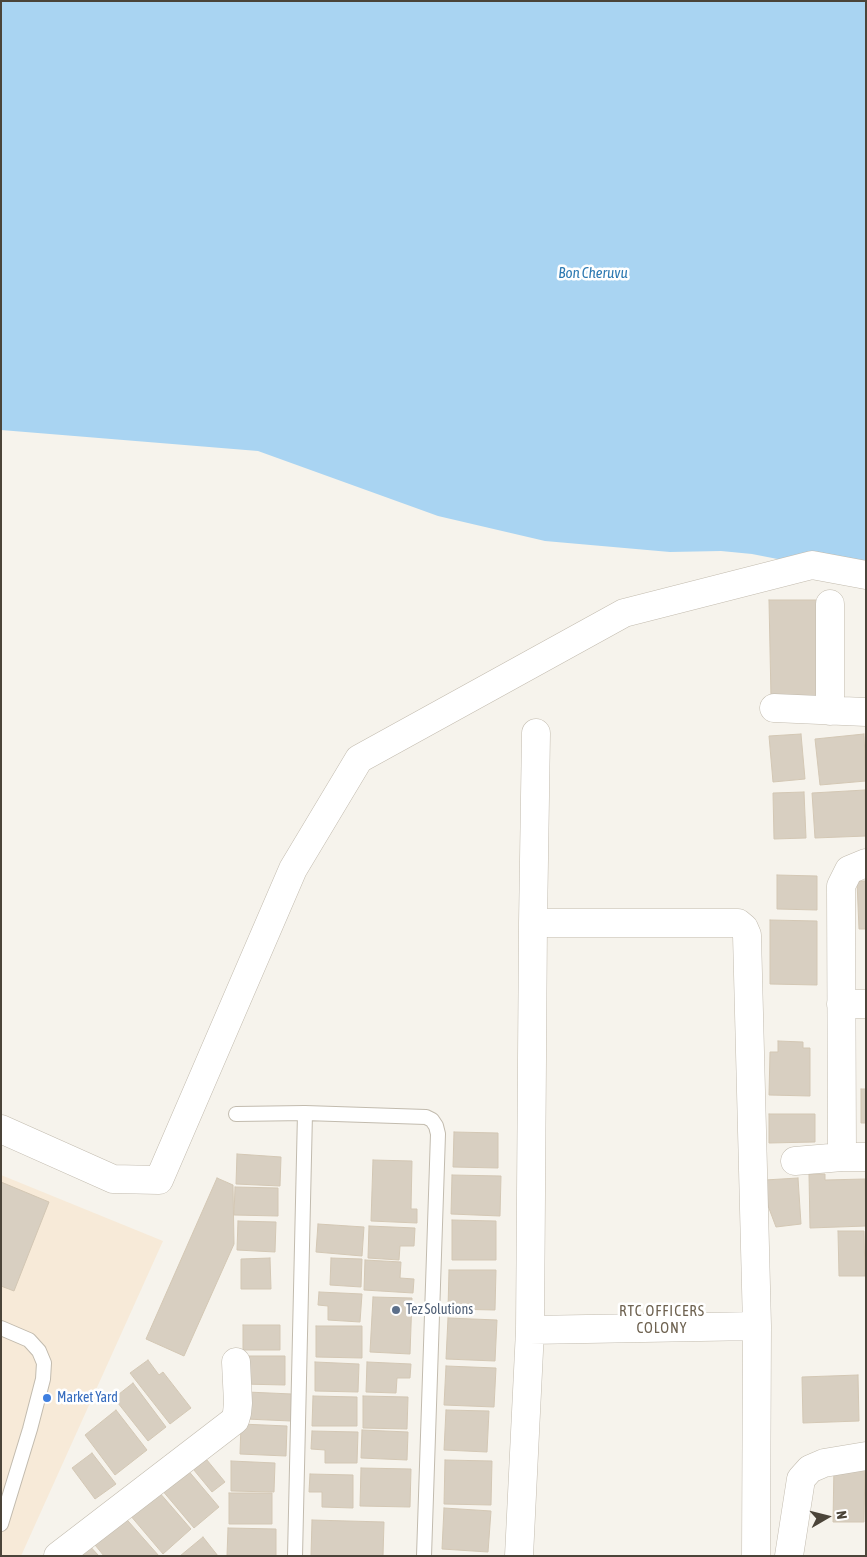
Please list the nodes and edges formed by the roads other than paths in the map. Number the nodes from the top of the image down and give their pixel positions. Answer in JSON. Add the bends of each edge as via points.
{"nodes":[{"id":1,"x":866,"y":575,"type":"edge"},
{"id":2,"x":830,"y":604,"type":"dead end"},
{"id":3,"x":774,"y":708,"type":"dead end"},
{"id":4,"x":830,"y":711,"type":"junction"},
{"id":5,"x":866,"y":712,"type":"edge"},
{"id":6,"x":536,"y":732,"type":"dead end"},
{"id":7,"x":866,"y":863,"type":"edge"},
{"id":8,"x":533,"y":923,"type":"junction"},
{"id":9,"x":853,"y":1004,"type":"edge"},
{"id":10,"x":305,"y":1113,"type":"junction"},
{"id":11,"x":236,"y":1114,"type":"dead end"},
{"id":12,"x":1,"y":1129,"type":"edge"},
{"id":13,"x":854,"y":1157,"type":"edge"},
{"id":14,"x":794,"y":1161,"type":"dead end"},
{"id":15,"x":757,"y":1326,"type":"junction"},
{"id":16,"x":1,"y":1328,"type":"edge"},
{"id":17,"x":530,"y":1330,"type":"junction"},
{"id":18,"x":236,"y":1362,"type":"dead end"},
{"id":19,"x":866,"y":1456,"type":"edge"},
{"id":20,"x":1,"y":1524,"type":"edge"},
{"id":21,"x":58,"y":1556,"type":"edge"},
{"id":22,"x":294,"y":1556,"type":"edge"},
{"id":23,"x":424,"y":1556,"type":"edge"},
{"id":24,"x":519,"y":1556,"type":"edge"},
{"id":25,"x":756,"y":1556,"type":"edge"},
{"id":26,"x":789,"y":1556,"type":"edge"}],
"edges":[{"from":1,"to":12,"type":"street","via":[[812,565],[624,613],[359,759],[293,869],[159,1180],[113,1179]]},
{"from":2,"to":4,"type":"street"},
{"from":3,"to":4,"type":"street"},
{"from":4,"to":5,"type":"street"},
{"from":6,"to":8,"type":"street"},
{"from":7,"to":9,"type":"street","via":[[849,870],[841,886]]},
{"from":8,"to":15,"type":"street","via":[[738,923],[744,928],[747,935]]},
{"from":8,"to":17,"type":"street"},
{"from":9,"to":13,"type":"street"},
{"from":10,"to":11,"type":"lane"},
{"from":10,"to":22,"type":"lane"},
{"from":10,"to":23,"type":"lane","via":[[426,1117],[436,1126],[438,1144]]},
{"from":13,"to":14,"type":"street"},
{"from":15,"to":17,"type":"street"},
{"from":15,"to":25,"type":"street"},
{"from":16,"to":20,"type":"lane","via":[[30,1340],[44,1363],[30,1429]]},
{"from":17,"to":24,"type":"street"},
{"from":18,"to":21,"type":"street","via":[[238,1402],[235,1420]]},
{"from":19,"to":26,"type":"street","via":[[824,1463],[810,1469],[802,1479]]}]}
